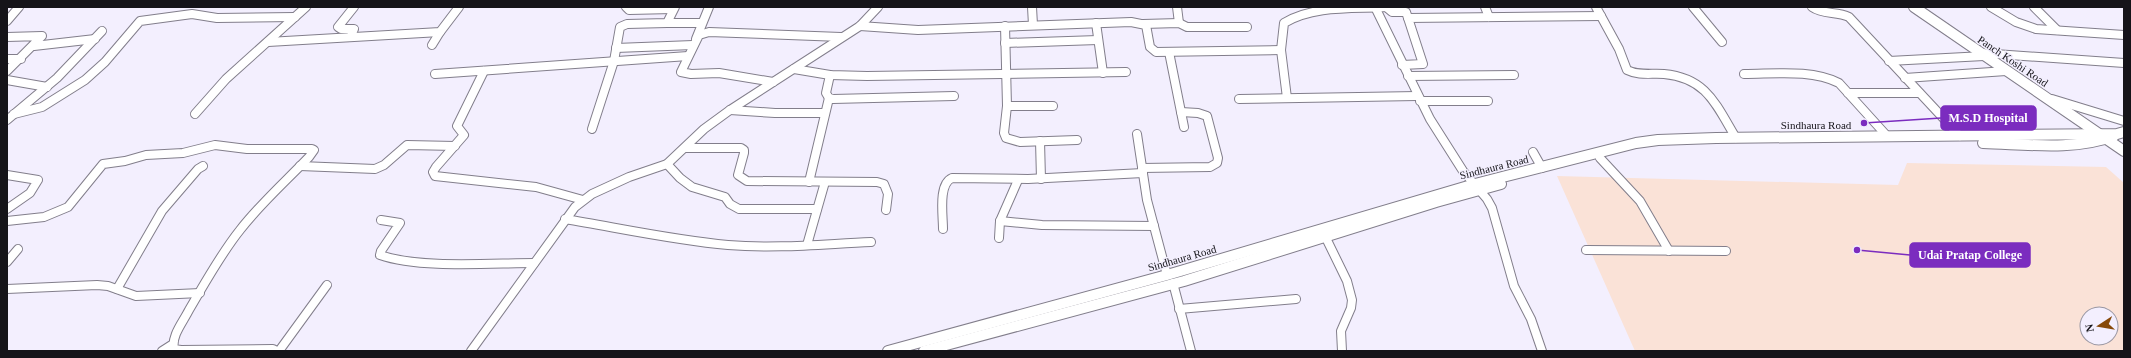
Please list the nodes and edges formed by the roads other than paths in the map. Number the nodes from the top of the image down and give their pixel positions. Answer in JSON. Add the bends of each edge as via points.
{"nodes":[{"id":1,"x":19,"y":7,"type":"edge"},
{"id":2,"x":306,"y":7,"type":"edge"},
{"id":3,"x":354,"y":7,"type":"edge"},
{"id":4,"x":459,"y":7,"type":"edge"},
{"id":5,"x":626,"y":7,"type":"edge"},
{"id":6,"x":709,"y":7,"type":"edge"},
{"id":7,"x":878,"y":7,"type":"edge"},
{"id":8,"x":1032,"y":7,"type":"edge"},
{"id":9,"x":1177,"y":7,"type":"edge"},
{"id":10,"x":1375,"y":7,"type":"edge"},
{"id":11,"x":1386,"y":7,"type":"edge"},
{"id":12,"x":1485,"y":7,"type":"edge"},
{"id":13,"x":1596,"y":7,"type":"edge"},
{"id":14,"x":1693,"y":7,"type":"edge"},
{"id":15,"x":1812,"y":7,"type":"edge"},
{"id":16,"x":1914,"y":7,"type":"edge"},
{"id":17,"x":1991,"y":7,"type":"edge"},
{"id":18,"x":2034,"y":7,"type":"edge"},
{"id":19,"x":674,"y":8,"type":"edge"},
{"id":20,"x":1489,"y":16,"type":"junction"},
{"id":21,"x":1601,"y":16,"type":"junction"},
{"id":22,"x":295,"y":17,"type":"junction"},
{"id":23,"x":1408,"y":18,"type":"junction"},
{"id":24,"x":7,"y":21,"type":"edge"},
{"id":25,"x":666,"y":23,"type":"junction"},
{"id":26,"x":1096,"y":23,"type":"junction"},
{"id":27,"x":1179,"y":23,"type":"junction"},
{"id":28,"x":701,"y":24,"type":"junction"},
{"id":29,"x":1143,"y":24,"type":"junction"},
{"id":30,"x":1033,"y":25,"type":"junction"},
{"id":31,"x":860,"y":26,"type":"junction"},
{"id":32,"x":1005,"y":26,"type":"junction"},
{"id":33,"x":1247,"y":27,"type":"dead end"},
{"id":34,"x":2057,"y":30,"type":"junction"},
{"id":35,"x":102,"y":32,"type":"dead end"},
{"id":36,"x":440,"y":32,"type":"junction"},
{"id":37,"x":2124,"y":35,"type":"edge"},
{"id":38,"x":351,"y":36,"type":"junction"},
{"id":39,"x":7,"y":37,"type":"edge"},
{"id":40,"x":841,"y":37,"type":"junction"},
{"id":41,"x":95,"y":39,"type":"junction"},
{"id":42,"x":1098,"y":40,"type":"junction"},
{"id":43,"x":268,"y":42,"type":"junction"},
{"id":44,"x":694,"y":42,"type":"junction"},
{"id":45,"x":1722,"y":42,"type":"dead end"},
{"id":46,"x":1006,"y":43,"type":"junction"},
{"id":47,"x":432,"y":45,"type":"dead end"},
{"id":48,"x":34,"y":46,"type":"junction"},
{"id":49,"x":616,"y":48,"type":"junction"},
{"id":50,"x":1281,"y":50,"type":"junction"},
{"id":51,"x":1169,"y":52,"type":"junction"},
{"id":52,"x":1982,"y":54,"type":"junction"},
{"id":53,"x":688,"y":56,"type":"junction"},
{"id":54,"x":21,"y":58,"type":"junction"},
{"id":55,"x":7,"y":60,"type":"edge"},
{"id":56,"x":614,"y":61,"type":"junction"},
{"id":57,"x":1890,"y":61,"type":"junction"},
{"id":58,"x":2124,"y":63,"type":"edge"},
{"id":59,"x":1402,"y":65,"type":"junction"},
{"id":60,"x":794,"y":69,"type":"junction"},
{"id":61,"x":7,"y":71,"type":"edge"},
{"id":62,"x":484,"y":71,"type":"junction"},
{"id":63,"x":2006,"y":71,"type":"junction"},
{"id":64,"x":1126,"y":72,"type":"dead end"},
{"id":65,"x":1103,"y":73,"type":"junction"},
{"id":66,"x":435,"y":74,"type":"dead end"},
{"id":67,"x":1007,"y":74,"type":"junction"},
{"id":68,"x":1744,"y":74,"type":"dead end"},
{"id":69,"x":830,"y":75,"type":"junction"},
{"id":70,"x":1514,"y":75,"type":"dead end"},
{"id":71,"x":1408,"y":76,"type":"junction"},
{"id":72,"x":1905,"y":78,"type":"junction"},
{"id":73,"x":7,"y":80,"type":"edge"},
{"id":74,"x":773,"y":82,"type":"junction"},
{"id":75,"x":47,"y":87,"type":"junction"},
{"id":76,"x":1919,"y":92,"type":"junction"},
{"id":77,"x":1848,"y":93,"type":"junction"},
{"id":78,"x":954,"y":96,"type":"dead end"},
{"id":79,"x":2045,"y":97,"type":"junction"},
{"id":80,"x":829,"y":98,"type":"junction"},
{"id":81,"x":1287,"y":98,"type":"junction"},
{"id":82,"x":1419,"y":98,"type":"junction"},
{"id":83,"x":1239,"y":99,"type":"dead end"},
{"id":84,"x":1488,"y":101,"type":"dead end"},
{"id":85,"x":1007,"y":106,"type":"junction"},
{"id":86,"x":1053,"y":106,"type":"dead end"},
{"id":87,"x":730,"y":110,"type":"junction"},
{"id":88,"x":1181,"y":112,"type":"junction"},
{"id":89,"x":825,"y":113,"type":"junction"},
{"id":90,"x":14,"y":114,"type":"junction"},
{"id":91,"x":196,"y":114,"type":"dead end"},
{"id":92,"x":7,"y":120,"type":"edge"},
{"id":93,"x":2124,"y":121,"type":"edge"},
{"id":94,"x":1184,"y":127,"type":"dead end"},
{"id":95,"x":592,"y":129,"type":"dead end"},
{"id":96,"x":1138,"y":134,"type":"dead end"},
{"id":97,"x":2112,"y":135,"type":"edge"},
{"id":98,"x":1887,"y":136,"type":"junction"},
{"id":99,"x":1960,"y":136,"type":"junction"},
{"id":100,"x":1736,"y":138,"type":"junction"},
{"id":101,"x":1078,"y":140,"type":"dead end"},
{"id":102,"x":1040,"y":141,"type":"junction"},
{"id":103,"x":455,"y":146,"type":"junction"},
{"id":104,"x":685,"y":148,"type":"junction"},
{"id":105,"x":2124,"y":151,"type":"edge"},
{"id":106,"x":1533,"y":152,"type":"dead end"},
{"id":107,"x":1600,"y":158,"type":"junction"},
{"id":108,"x":667,"y":164,"type":"junction"},
{"id":109,"x":204,"y":166,"type":"dead end"},
{"id":110,"x":300,"y":166,"type":"junction"},
{"id":111,"x":1542,"y":168,"type":"junction"},
{"id":112,"x":1143,"y":171,"type":"junction"},
{"id":113,"x":7,"y":175,"type":"edge"},
{"id":114,"x":1041,"y":179,"type":"junction"},
{"id":115,"x":1018,"y":180,"type":"junction"},
{"id":116,"x":809,"y":182,"type":"junction"},
{"id":117,"x":825,"y":182,"type":"junction"},
{"id":118,"x":1477,"y":187,"type":"junction"},
{"id":119,"x":583,"y":200,"type":"junction"},
{"id":120,"x":7,"y":209,"type":"edge"},
{"id":121,"x":817,"y":209,"type":"junction"},
{"id":122,"x":886,"y":210,"type":"dead end"},
{"id":123,"x":565,"y":219,"type":"junction"},
{"id":124,"x":381,"y":220,"type":"dead end"},
{"id":125,"x":7,"y":221,"type":"edge"},
{"id":126,"x":1000,"y":221,"type":"junction"},
{"id":127,"x":1154,"y":226,"type":"junction"},
{"id":128,"x":943,"y":229,"type":"dead end"},
{"id":129,"x":1325,"y":236,"type":"junction"},
{"id":130,"x":1000,"y":238,"type":"dead end"},
{"id":131,"x":871,"y":242,"type":"dead end"},
{"id":132,"x":807,"y":245,"type":"junction"},
{"id":133,"x":18,"y":249,"type":"dead end"},
{"id":134,"x":1586,"y":250,"type":"dead end"},
{"id":135,"x":1669,"y":250,"type":"junction"},
{"id":136,"x":1726,"y":251,"type":"dead end"},
{"id":137,"x":7,"y":262,"type":"edge"},
{"id":138,"x":534,"y":263,"type":"junction"},
{"id":139,"x":1170,"y":279,"type":"junction"},
{"id":140,"x":327,"y":285,"type":"dead end"},
{"id":141,"x":7,"y":289,"type":"edge"},
{"id":142,"x":117,"y":289,"type":"junction"},
{"id":143,"x":200,"y":293,"type":"junction"},
{"id":144,"x":1296,"y":299,"type":"dead end"},
{"id":145,"x":1180,"y":309,"type":"junction"},
{"id":146,"x":173,"y":344,"type":"junction"},
{"id":147,"x":162,"y":351,"type":"edge"},
{"id":148,"x":278,"y":351,"type":"edge"},
{"id":149,"x":471,"y":351,"type":"edge"},
{"id":150,"x":888,"y":351,"type":"edge"},
{"id":151,"x":924,"y":351,"type":"edge"},
{"id":152,"x":1191,"y":351,"type":"edge"},
{"id":153,"x":1342,"y":351,"type":"edge"},
{"id":154,"x":1542,"y":351,"type":"edge"}],
"edges":[{"from":1,"to":24,"type":"street"},
{"from":2,"to":22,"type":"street"},
{"from":3,"to":38,"type":"street","via":[[338,27],[354,29]]},
{"from":4,"to":36,"type":"street"},
{"from":5,"to":19,"type":"street","via":[[629,10]]},
{"from":6,"to":28,"type":"street"},
{"from":7,"to":31,"type":"street"},
{"from":8,"to":30,"type":"street"},
{"from":9,"to":27,"type":"street"},
{"from":10,"to":11,"type":"street"},
{"from":10,"to":50,"type":"street","via":[[1336,9],[1287,21],[1282,27]]},
{"from":10,"to":59,"type":"street"},
{"from":11,"to":23,"type":"street","via":[[1392,12],[1406,12]]},
{"from":12,"to":20,"type":"street"},
{"from":13,"to":21,"type":"street"},
{"from":14,"to":45,"type":"street"},
{"from":15,"to":57,"type":"street","via":[[1820,13],[1849,17]]},
{"from":16,"to":52,"type":"street","name":"Panch Koshi Road"},
{"from":17,"to":34,"type":"street","via":[[2025,26]]},
{"from":18,"to":34,"type":"street"},
{"from":19,"to":25,"type":"street"},
{"from":20,"to":21,"type":"street"},
{"from":20,"to":23,"type":"street"},
{"from":21,"to":100,"type":"street","via":[[1627,70],[1635,73],[1674,74],[1695,80],[1705,90]]},
{"from":22,"to":43,"type":"street"},
{"from":22,"to":90,"type":"street","via":[[217,18],[192,14],[140,22],[105,62],[85,80],[42,107]]},
{"from":23,"to":59,"type":"street","via":[[1423,64]]},
{"from":25,"to":28,"type":"street"},
{"from":25,"to":49,"type":"street","via":[[623,25],[620,27]]},
{"from":26,"to":29,"type":"street"},
{"from":26,"to":30,"type":"street"},
{"from":26,"to":42,"type":"street"},
{"from":27,"to":29,"type":"street"},
{"from":27,"to":33,"type":"street","via":[[1187,27]]},
{"from":28,"to":44,"type":"street"},
{"from":29,"to":51,"type":"street","via":[[1148,29],[1152,51]]},
{"from":30,"to":32,"type":"street"},
{"from":31,"to":32,"type":"street","via":[[918,30]]},
{"from":31,"to":40,"type":"street"},
{"from":32,"to":46,"type":"street"},
{"from":34,"to":37,"type":"street"},
{"from":35,"to":41,"type":"street"},
{"from":36,"to":38,"type":"street"},
{"from":36,"to":47,"type":"street"},
{"from":38,"to":43,"type":"street"},
{"from":39,"to":48,"type":"street","via":[[42,36]]},
{"from":40,"to":44,"type":"street","via":[[715,32],[703,33]]},
{"from":40,"to":60,"type":"street"},
{"from":41,"to":48,"type":"street"},
{"from":41,"to":75,"type":"street"},
{"from":42,"to":46,"type":"street"},
{"from":42,"to":65,"type":"street"},
{"from":43,"to":91,"type":"street","via":[[226,79]]},
{"from":44,"to":49,"type":"street"},
{"from":44,"to":53,"type":"street"},
{"from":46,"to":67,"type":"street"},
{"from":48,"to":54,"type":"street"},
{"from":49,"to":56,"type":"street"},
{"from":50,"to":51,"type":"street"},
{"from":50,"to":81,"type":"street"},
{"from":51,"to":88,"type":"street"},
{"from":52,"to":57,"type":"street"},
{"from":52,"to":58,"type":"street"},
{"from":52,"to":63,"type":"street","name":"Panch Koshi Road"},
{"from":53,"to":56,"type":"street"},
{"from":53,"to":74,"type":"street","via":[[681,68],[684,74],[719,73]]},
{"from":54,"to":55,"type":"street"},
{"from":54,"to":61,"type":"street"},
{"from":56,"to":62,"type":"street"},
{"from":56,"to":95,"type":"street"},
{"from":57,"to":72,"type":"street"},
{"from":59,"to":71,"type":"street"},
{"from":60,"to":69,"type":"street"},
{"from":60,"to":74,"type":"street"},
{"from":62,"to":66,"type":"street"},
{"from":62,"to":103,"type":"street","via":[[458,122],[458,130],[464,135]]},
{"from":63,"to":72,"type":"street"},
{"from":63,"to":79,"type":"street","name":"Panch Koshi Road"},
{"from":64,"to":65,"type":"street"},
{"from":65,"to":67,"type":"street"},
{"from":67,"to":69,"type":"street"},
{"from":67,"to":85,"type":"street"},
{"from":68,"to":77,"type":"street","via":[[1826,76],[1839,83]]},
{"from":69,"to":80,"type":"street","via":[[826,93]]},
{"from":70,"to":71,"type":"street"},
{"from":71,"to":82,"type":"street"},
{"from":72,"to":76,"type":"street"},
{"from":73,"to":75,"type":"street"},
{"from":74,"to":87,"type":"street"},
{"from":75,"to":90,"type":"street"},
{"from":76,"to":77,"type":"street"},
{"from":76,"to":99,"type":"street"},
{"from":77,"to":98,"type":"street"},
{"from":78,"to":80,"type":"street"},
{"from":79,"to":93,"type":"street"},
{"from":79,"to":97,"type":"street","name":"Panch Koshi Road"},
{"from":80,"to":89,"type":"street"},
{"from":81,"to":82,"type":"street"},
{"from":81,"to":83,"type":"street"},
{"from":82,"to":84,"type":"street"},
{"from":82,"to":118,"type":"street","via":[[1458,164]]},
{"from":85,"to":86,"type":"street"},
{"from":85,"to":102,"type":"street","via":[[1004,126],[1006,138],[1020,142]]},
{"from":87,"to":89,"type":"street"},
{"from":87,"to":104,"type":"street"},
{"from":88,"to":94,"type":"street"},
{"from":88,"to":112,"type":"street","via":[[1207,116],[1218,158],[1217,163],[1210,167]]},
{"from":89,"to":116,"type":"street"},
{"from":90,"to":92,"type":"street"},
{"from":96,"to":112,"type":"street"},
{"from":97,"to":99,"type":"street","name":"Sindhaura Road"},
{"from":97,"to":105,"type":"street","name":"Panch Koshi Road"},
{"from":97,"to":107,"type":"street","via":[[2040,143],[1659,145]]},
{"from":98,"to":99,"type":"street","name":"Sindhaura Road"},
{"from":98,"to":100,"type":"street","name":"Sindhaura Road"},
{"from":100,"to":111,"type":"street","name":"Sindhaura Road","via":[[1636,143]]},
{"from":101,"to":102,"type":"street"},
{"from":102,"to":114,"type":"street"},
{"from":103,"to":110,"type":"street","via":[[407,145],[384,165],[374,169]]},
{"from":103,"to":119,"type":"street","via":[[436,167],[433,172],[435,176],[536,187]]},
{"from":104,"to":108,"type":"street"},
{"from":104,"to":116,"type":"street","via":[[741,148],[744,153],[738,175],[747,181]]},
{"from":106,"to":111,"type":"street"},
{"from":107,"to":118,"type":"street"},
{"from":107,"to":135,"type":"street","via":[[1634,193]]},
{"from":108,"to":119,"type":"street","via":[[608,186]]},
{"from":108,"to":121,"type":"street","via":[[680,180],[704,193],[725,197],[730,204],[739,209]]},
{"from":109,"to":142,"type":"street","via":[[198,169],[162,211]]},
{"from":110,"to":125,"type":"street","via":[[314,150],[214,146],[183,153],[146,155],[103,164],[68,207],[44,217]]},
{"from":110,"to":143,"type":"street","via":[[239,231]]},
{"from":111,"to":118,"type":"street","name":"Sindhaura Road"},
{"from":112,"to":114,"type":"street"},
{"from":112,"to":127,"type":"street"},
{"from":113,"to":120,"type":"street","via":[[38,180],[31,191]]},
{"from":114,"to":115,"type":"street"},
{"from":115,"to":126,"type":"street"},
{"from":115,"to":128,"type":"street","via":[[969,177],[947,180],[943,186]]},
{"from":116,"to":117,"type":"street"},
{"from":117,"to":121,"type":"street"},
{"from":117,"to":122,"type":"street","via":[[884,184],[888,194]]},
{"from":118,"to":129,"type":"street"},
{"from":118,"to":139,"type":"street","name":"Sindhaura Road"},
{"from":118,"to":154,"type":"street","via":[[1492,208],[1514,286],[1531,319]]},
{"from":119,"to":123,"type":"street"},
{"from":121,"to":132,"type":"street"},
{"from":123,"to":132,"type":"street","via":[[729,245]]},
{"from":123,"to":138,"type":"street"},
{"from":124,"to":138,"type":"street","via":[[400,225],[381,251],[380,255],[387,258],[431,263]]},
{"from":126,"to":127,"type":"street","via":[[1042,225]]},
{"from":126,"to":130,"type":"street"},
{"from":127,"to":139,"type":"street"},
{"from":129,"to":139,"type":"street"},
{"from":129,"to":153,"type":"street","via":[[1352,300],[1340,331]]},
{"from":131,"to":132,"type":"street"},
{"from":133,"to":137,"type":"street"},
{"from":134,"to":135,"type":"street"},
{"from":135,"to":136,"type":"street"},
{"from":138,"to":149,"type":"street"},
{"from":139,"to":145,"type":"street"},
{"from":139,"to":150,"type":"street","name":"Sindhaura Road"},
{"from":139,"to":151,"type":"street"},
{"from":140,"to":148,"type":"street"},
{"from":141,"to":142,"type":"street","via":[[97,285]]},
{"from":142,"to":143,"type":"street","via":[[136,296]]},
{"from":143,"to":146,"type":"street"},
{"from":144,"to":145,"type":"street"},
{"from":145,"to":152,"type":"street"},
{"from":146,"to":147,"type":"street"},
{"from":146,"to":148,"type":"street","via":[[174,349],[181,350]]}]}
